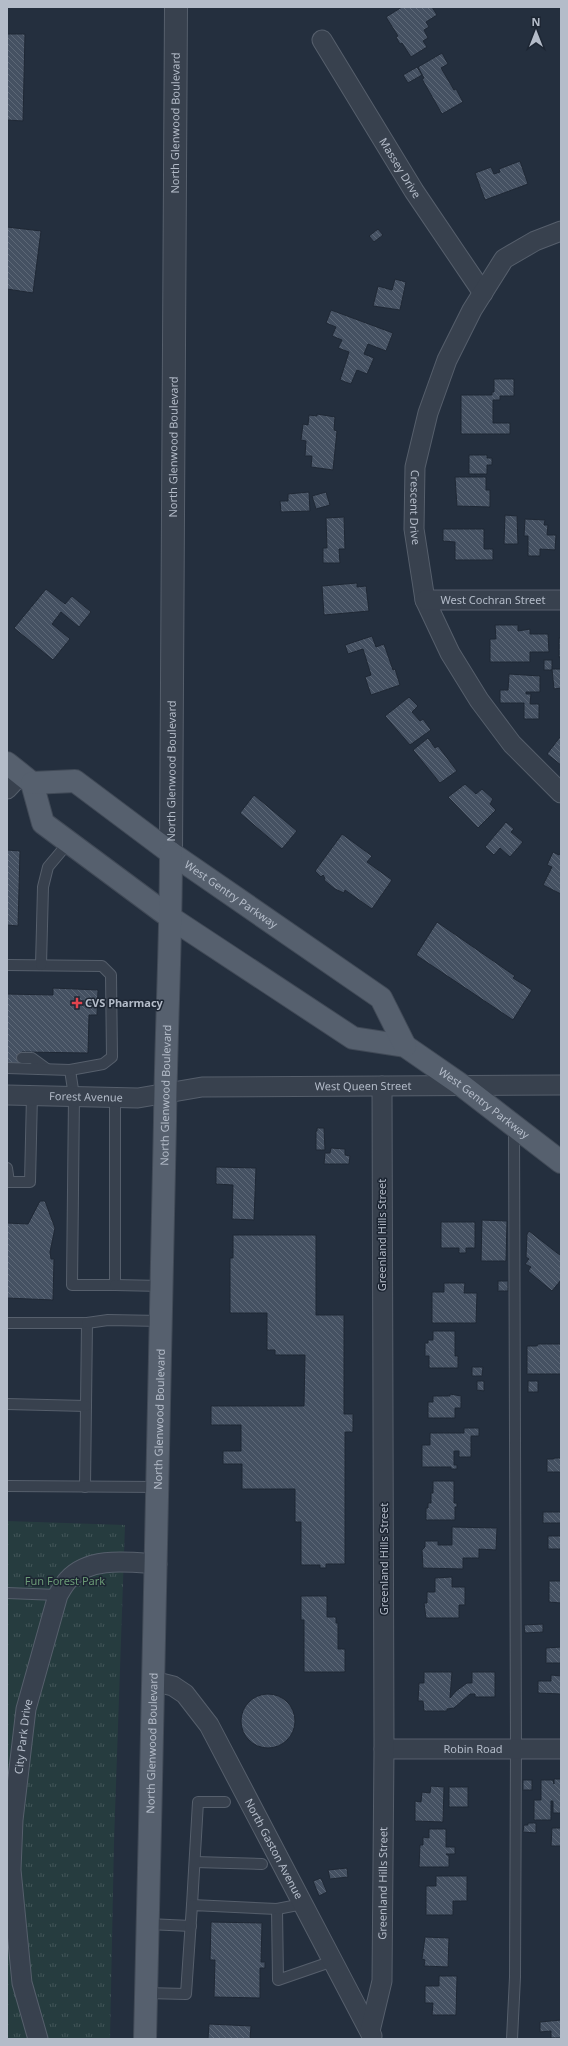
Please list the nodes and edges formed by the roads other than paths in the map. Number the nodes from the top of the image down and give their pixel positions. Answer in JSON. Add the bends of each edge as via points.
{"nodes":[{"id":1,"x":176,"y":7,"type":"edge"},
{"id":2,"x":322,"y":40,"type":"dead end"},
{"id":3,"x":561,"y":231,"type":"edge"},
{"id":4,"x":483,"y":293,"type":"junction"},
{"id":5,"x":425,"y":600,"type":"junction"},
{"id":6,"x":561,"y":600,"type":"edge"},
{"id":7,"x":17,"y":777,"type":"edge"},
{"id":8,"x":561,"y":793,"type":"edge"},
{"id":9,"x":69,"y":842,"type":"junction"},
{"id":10,"x":172,"y":853,"type":"junction"},
{"id":11,"x":172,"y":918,"type":"junction"},
{"id":12,"x":7,"y":965,"type":"edge"},
{"id":13,"x":41,"y":965,"type":"junction"},
{"id":14,"x":405,"y":1046,"type":"junction"},
{"id":15,"x":22,"y":1058,"type":"dead end"},
{"id":16,"x":7,"y":1068,"type":"edge"},
{"id":17,"x":47,"y":1069,"type":"junction"},
{"id":18,"x":70,"y":1070,"type":"junction"},
{"id":19,"x":460,"y":1084,"type":"junction"},
{"id":20,"x":561,"y":1085,"type":"edge"},
{"id":21,"x":382,"y":1086,"type":"junction"},
{"id":22,"x":165,"y":1093,"type":"junction"},
{"id":23,"x":7,"y":1095,"type":"edge"},
{"id":24,"x":32,"y":1095,"type":"junction"},
{"id":25,"x":74,"y":1096,"type":"junction"},
{"id":26,"x":115,"y":1097,"type":"junction"},
{"id":27,"x":514,"y":1126,"type":"junction"},
{"id":28,"x":561,"y":1162,"type":"edge"},
{"id":29,"x":7,"y":1168,"type":"edge"},
{"id":30,"x":8,"y":1182,"type":"edge"},
{"id":31,"x":115,"y":1285,"type":"junction"},
{"id":32,"x":162,"y":1286,"type":"junction"},
{"id":33,"x":161,"y":1321,"type":"junction"},
{"id":34,"x":7,"y":1323,"type":"edge"},
{"id":35,"x":87,"y":1323,"type":"junction"},
{"id":36,"x":7,"y":1404,"type":"edge"},
{"id":37,"x":86,"y":1406,"type":"junction"},
{"id":38,"x":7,"y":1486,"type":"edge"},
{"id":39,"x":85,"y":1487,"type":"junction"},
{"id":40,"x":159,"y":1487,"type":"junction"},
{"id":41,"x":156,"y":1564,"type":"junction"},
{"id":42,"x":7,"y":1594,"type":"edge"},
{"id":43,"x":58,"y":1595,"type":"junction"},
{"id":44,"x":153,"y":1681,"type":"junction"},
{"id":45,"x":384,"y":1749,"type":"junction"},
{"id":46,"x":516,"y":1749,"type":"junction"},
{"id":47,"x":561,"y":1749,"type":"edge"},
{"id":48,"x":225,"y":1802,"type":"dead end"},
{"id":49,"x":195,"y":1862,"type":"junction"},
{"id":50,"x":262,"y":1864,"type":"dead end"},
{"id":51,"x":303,"y":1904,"type":"junction"},
{"id":52,"x":192,"y":1905,"type":"junction"},
{"id":53,"x":277,"y":1909,"type":"junction"},
{"id":54,"x":148,"y":1924,"type":"junction"},
{"id":55,"x":191,"y":1926,"type":"junction"},
{"id":56,"x":333,"y":1961,"type":"junction"},
{"id":57,"x":146,"y":1993,"type":"junction"},
{"id":58,"x":372,"y":2035,"type":"edge"},
{"id":59,"x":38,"y":2039,"type":"edge"},
{"id":60,"x":145,"y":2039,"type":"edge"},
{"id":61,"x":512,"y":2039,"type":"edge"}],
"edges":[{"from":1,"to":10,"type":"street","name":"North Glenwood Boulevard"},
{"from":2,"to":4,"type":"street","name":"Massey Drive","via":[[414,192]]},
{"from":3,"to":4,"type":"street","name":"Crescent Drive","via":[[535,241],[504,259]]},
{"from":4,"to":5,"type":"street","name":"Crescent Drive","via":[[447,360],[428,413],[415,467],[414,529]]},
{"from":5,"to":6,"type":"street","name":"West Cochran Street"},
{"from":5,"to":8,"type":"street","name":"Crescent Drive","via":[[450,653],[479,700],[512,744]]},
{"from":7,"to":9,"type":"main road","name":"West Gentry Parkway","via":[[43,823]]},
{"from":7,"to":10,"type":"main road","name":"West Gentry Parkway","via":[[75,780]]},
{"from":9,"to":11,"type":"main road","name":"West Gentry Parkway"},
{"from":9,"to":13,"type":"lane","via":[[48,867],[43,887]]},
{"from":10,"to":11,"type":"main road","name":"North Glenwood Boulevard"},
{"from":10,"to":14,"type":"main road","name":"West Gentry Parkway","via":[[381,998]]},
{"from":11,"to":14,"type":"main road","name":"West Gentry Parkway","via":[[353,1038]]},
{"from":11,"to":22,"type":"main road","name":"North Glenwood Boulevard"},
{"from":12,"to":13,"type":"lane"},
{"from":13,"to":18,"type":"lane","via":[[102,966],[111,975],[112,1057],[103,1064]]},
{"from":14,"to":19,"type":"main road","name":"West Gentry Parkway"},
{"from":15,"to":17,"type":"lane","via":[[32,1058]]},
{"from":16,"to":17,"type":"lane"},
{"from":17,"to":18,"type":"lane"},
{"from":18,"to":25,"type":"lane"},
{"from":19,"to":20,"type":"street","name":"West Queen Street"},
{"from":19,"to":21,"type":"street","name":"West Queen Street"},
{"from":19,"to":27,"type":"main road","name":"West Gentry Parkway"},
{"from":21,"to":22,"type":"street","name":"West Queen Street","via":[[202,1087]]},
{"from":21,"to":45,"type":"street","name":"Greenland Hills Street"},
{"from":22,"to":26,"type":"street","name":"Forest Avenue","via":[[138,1098]]},
{"from":22,"to":32,"type":"main road","name":"North Glenwood Boulevard"},
{"from":23,"to":24,"type":"street","name":"Forest Avenue"},
{"from":24,"to":25,"type":"street","name":"Forest Avenue"},
{"from":24,"to":30,"type":"lane","via":[[30,1182]]},
{"from":25,"to":26,"type":"street","name":"Forest Avenue"},
{"from":25,"to":31,"type":"lane","via":[[72,1285]]},
{"from":26,"to":31,"type":"lane"},
{"from":27,"to":28,"type":"main road","name":"West Gentry Parkway"},
{"from":27,"to":46,"type":"lane"},
{"from":29,"to":30,"type":"lane"},
{"from":31,"to":32,"type":"lane"},
{"from":32,"to":33,"type":"main road","name":"North Glenwood Boulevard"},
{"from":33,"to":35,"type":"lane","via":[[108,1320]]},
{"from":33,"to":40,"type":"main road","name":"North Glenwood Boulevard"},
{"from":34,"to":35,"type":"lane"},
{"from":35,"to":37,"type":"lane"},
{"from":36,"to":37,"type":"lane"},
{"from":37,"to":39,"type":"lane"},
{"from":38,"to":39,"type":"lane"},
{"from":39,"to":40,"type":"lane"},
{"from":40,"to":41,"type":"main road","name":"North Glenwood Boulevard"},
{"from":41,"to":43,"type":"street","name":"City Park Drive","via":[[116,1561],[92,1566],[69,1579]]},
{"from":41,"to":44,"type":"main road","name":"North Glenwood Boulevard"},
{"from":42,"to":43,"type":"lane"},
{"from":43,"to":59,"type":"street","name":"City Park Drive","via":[[26,1709],[13,1820],[11,1870],[22,1983]]},
{"from":44,"to":51,"type":"street","name":"North Gaston Avenue","via":[[173,1686],[201,1712]]},
{"from":44,"to":54,"type":"main road","name":"North Glenwood Boulevard"},
{"from":45,"to":46,"type":"street","name":"Robin Road"},
{"from":45,"to":58,"type":"street","name":"Greenland Hills Street","via":[[382,1981]]},
{"from":46,"to":47,"type":"street","name":"Robin Road"},
{"from":46,"to":61,"type":"lane","via":[[515,1977]]},
{"from":48,"to":49,"type":"lane","via":[[198,1802]]},
{"from":49,"to":50,"type":"lane"},
{"from":49,"to":52,"type":"lane"},
{"from":51,"to":53,"type":"lane"},
{"from":51,"to":56,"type":"street","name":"North Gaston Avenue"},
{"from":52,"to":53,"type":"lane"},
{"from":52,"to":55,"type":"lane"},
{"from":53,"to":56,"type":"lane","via":[[278,1980]]},
{"from":54,"to":55,"type":"lane"},
{"from":54,"to":57,"type":"main road","name":"North Glenwood Boulevard"},
{"from":55,"to":57,"type":"lane","via":[[186,1994]]},
{"from":56,"to":58,"type":"street","name":"North Gaston Avenue"},
{"from":57,"to":60,"type":"main road","name":"North Glenwood Boulevard"}]}
